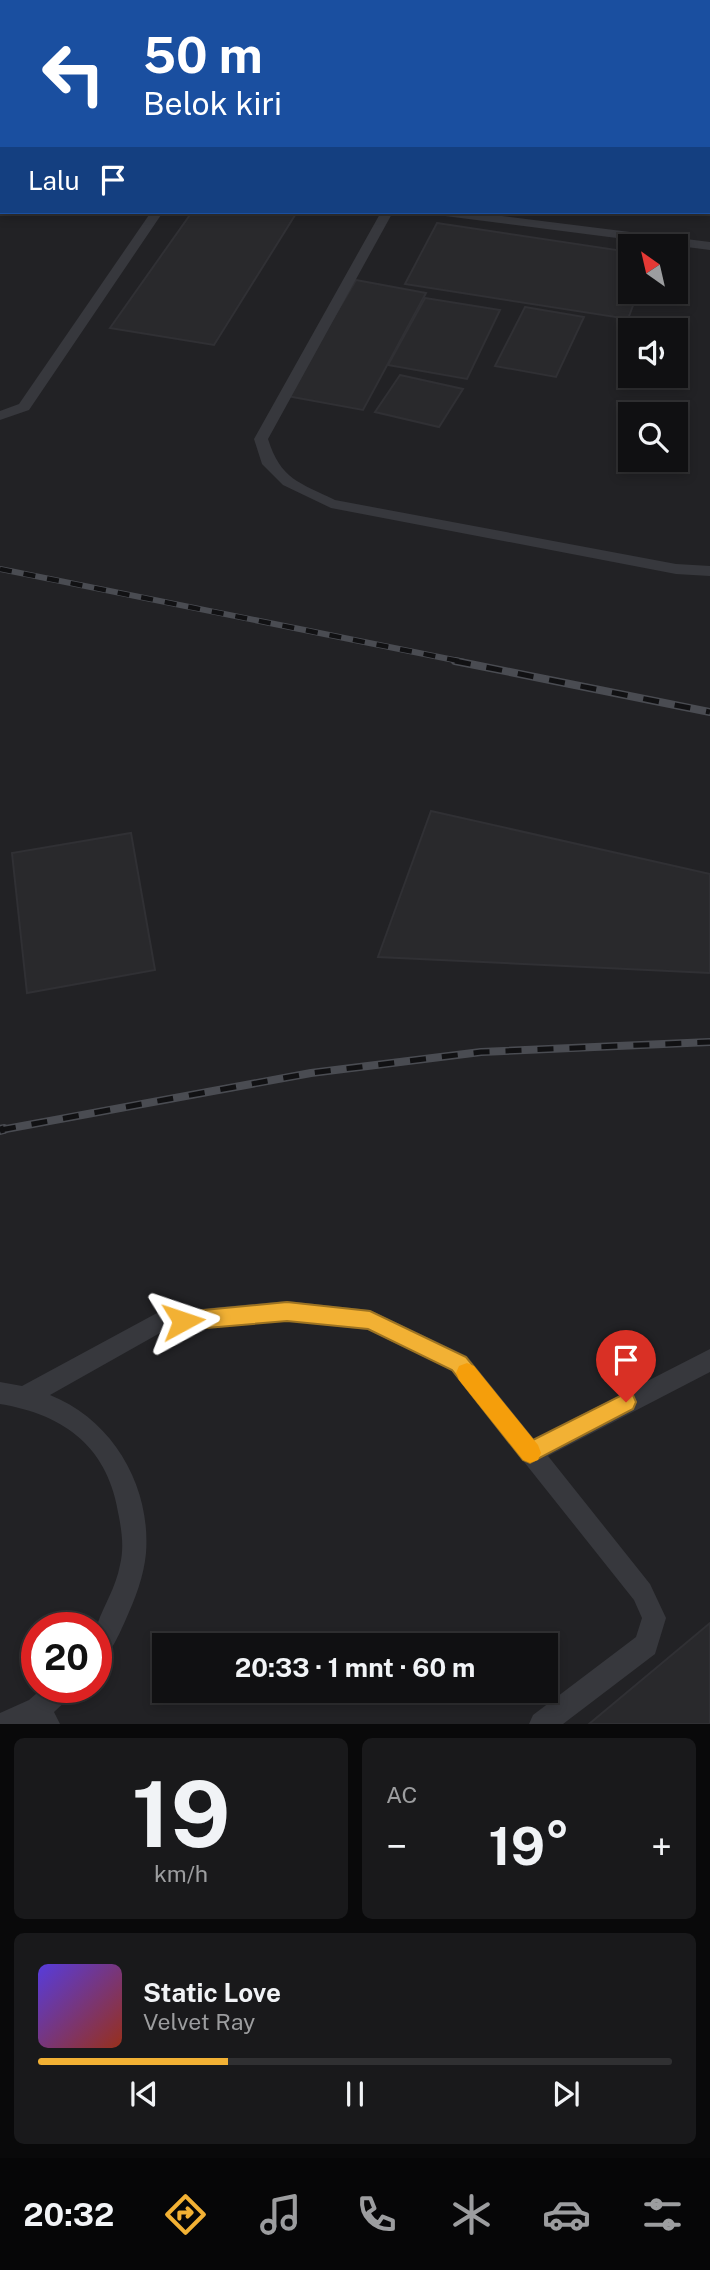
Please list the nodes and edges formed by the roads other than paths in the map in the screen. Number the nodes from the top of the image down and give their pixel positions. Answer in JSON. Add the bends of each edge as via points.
{"nodes":[{"id":1,"x":0,"y":100,"type":"edge"},
{"id":2,"x":0,"y":106,"type":"edge"},
{"id":3,"x":156,"y":214,"type":"edge"},
{"id":4,"x":386,"y":214,"type":"edge"},
{"id":5,"x":460,"y":214,"type":"edge"},
{"id":6,"x":710,"y":246,"type":"edge"},
{"id":7,"x":0,"y":416,"type":"edge"},
{"id":8,"x":710,"y":570,"type":"edge"},
{"id":9,"x":710,"y":1360,"type":"edge"},
{"id":10,"x":0,"y":1393,"type":"edge"},
{"id":11,"x":28,"y":1395,"type":"junction"},
{"id":12,"x":530,"y":1453,"type":"junction"},
{"id":13,"x":112,"y":1624,"type":"edge"},
{"id":14,"x":42,"y":1716,"type":"edge"},
{"id":15,"x":3,"y":1724,"type":"edge"},
{"id":16,"x":542,"y":1724,"type":"edge"}],
"edges":[{"from":1,"to":2,"type":"lane"},
{"from":3,"to":7,"type":"lane","via":[[24,407]]},
{"from":4,"to":8,"type":"lane","via":[[261,439],[269,464],[288,482],[331,504],[676,569]]},
{"from":5,"to":6,"type":"lane"},
{"from":9,"to":12,"type":"lane"},
{"from":10,"to":11,"type":"lane"},
{"from":11,"to":12,"type":"lane","via":[[157,1324],[287,1311],[370,1320],[459,1363]]},
{"from":11,"to":13,"type":"lane","via":[[73,1415],[109,1451],[130,1498],[134,1554]]},
{"from":12,"to":16,"type":"lane","via":[[642,1592],[654,1618],[646,1645]]},
{"from":14,"to":15,"type":"lane"}]}
